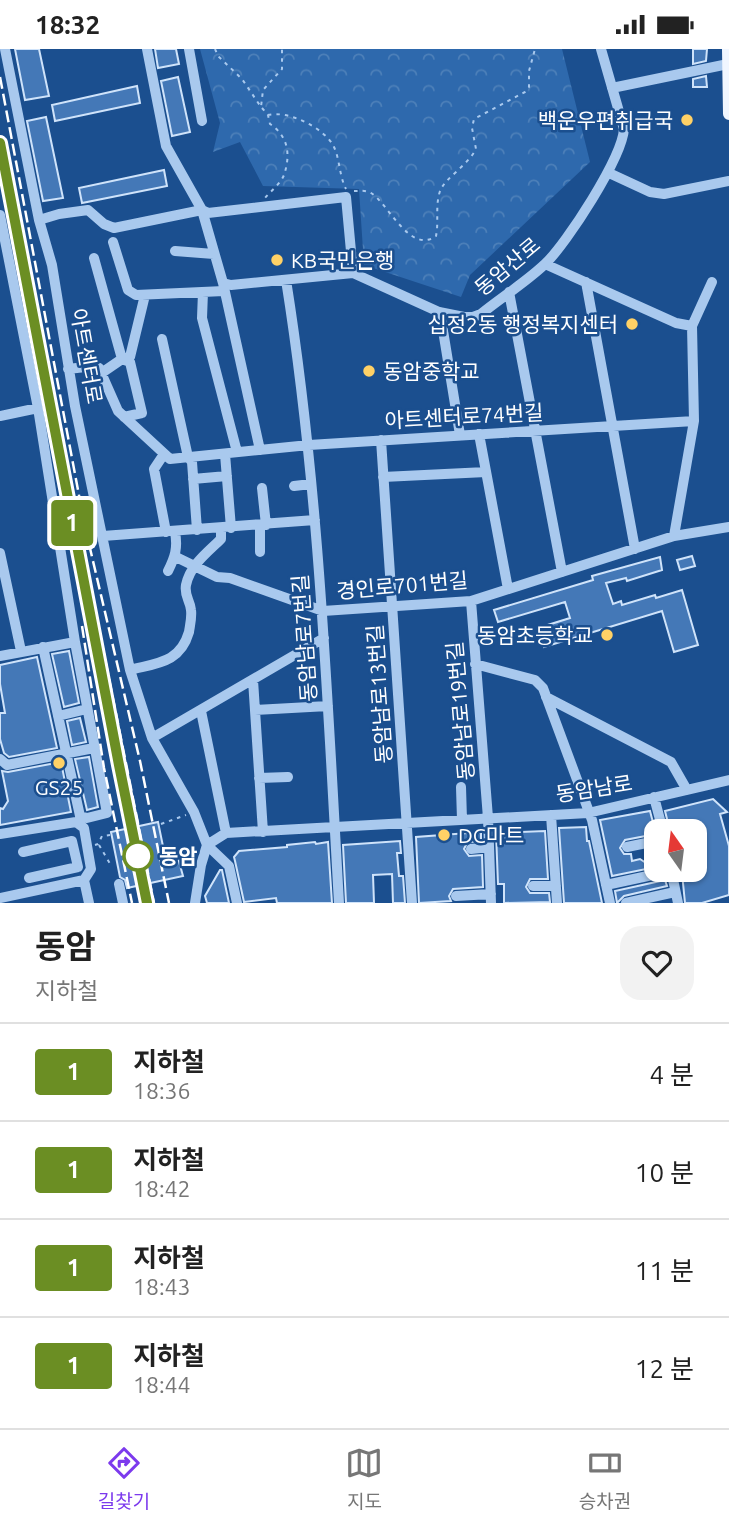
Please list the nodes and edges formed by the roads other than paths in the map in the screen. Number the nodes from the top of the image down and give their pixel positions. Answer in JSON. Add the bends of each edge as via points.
{"nodes":[{"id":1,"x":5,"y":49,"type":"edge"},
{"id":2,"x":147,"y":49,"type":"edge"},
{"id":3,"x":189,"y":49,"type":"edge"},
{"id":4,"x":601,"y":49,"type":"edge"},
{"id":5,"x":728,"y":49,"type":"edge"},
{"id":6,"x":728,"y":64,"type":"edge"},
{"id":7,"x":612,"y":87,"type":"junction"},
{"id":8,"x":729,"y":114,"type":"edge"},
{"id":9,"x":202,"y":121,"type":"dead end"},
{"id":10,"x":609,"y":173,"type":"junction"},
{"id":11,"x":729,"y":181,"type":"edge"},
{"id":12,"x":202,"y":210,"type":"junction"},
{"id":13,"x":0,"y":215,"type":"edge"},
{"id":14,"x":39,"y":220,"type":"junction"},
{"id":15,"x":113,"y":242,"type":"dead end"},
{"id":16,"x":175,"y":251,"type":"dead end"},
{"id":17,"x":214,"y":254,"type":"junction"},
{"id":18,"x":94,"y":258,"type":"dead end"},
{"id":19,"x":545,"y":264,"type":"junction"},
{"id":20,"x":354,"y":273,"type":"junction"},
{"id":21,"x":286,"y":280,"type":"junction"},
{"id":22,"x":586,"y":282,"type":"junction"},
{"id":23,"x":712,"y":282,"type":"dead end"},
{"id":24,"x":223,"y":287,"type":"junction"},
{"id":25,"x":203,"y":292,"type":"junction"},
{"id":26,"x":509,"y":292,"type":"junction"},
{"id":27,"x":145,"y":295,"type":"junction"},
{"id":28,"x":440,"y":312,"type":"junction"},
{"id":29,"x":692,"y":326,"type":"junction"},
{"id":30,"x":162,"y":339,"type":"dead end"},
{"id":31,"x":122,"y":359,"type":"junction"},
{"id":32,"x":68,"y":369,"type":"junction"},
{"id":33,"x":103,"y":372,"type":"junction"},
{"id":34,"x":38,"y":408,"type":"junction"},
{"id":35,"x":0,"y":416,"type":"edge"},
{"id":36,"x":124,"y":417,"type":"junction"},
{"id":37,"x":694,"y":421,"type":"junction"},
{"id":38,"x":612,"y":426,"type":"junction"},
{"id":39,"x":535,"y":431,"type":"junction"},
{"id":40,"x":479,"y":434,"type":"junction"},
{"id":41,"x":460,"y":435,"type":"junction"},
{"id":42,"x":381,"y":440,"type":"junction"},
{"id":43,"x":309,"y":445,"type":"junction"},
{"id":44,"x":260,"y":450,"type":"junction"},
{"id":45,"x":237,"y":452,"type":"junction"},
{"id":46,"x":164,"y":454,"type":"junction"},
{"id":47,"x":225,"y":454,"type":"junction"},
{"id":48,"x":188,"y":457,"type":"junction"},
{"id":49,"x":486,"y":472,"type":"junction"},
{"id":50,"x":227,"y":476,"type":"junction"},
{"id":51,"x":383,"y":477,"type":"junction"},
{"id":52,"x":193,"y":478,"type":"junction"},
{"id":53,"x":311,"y":484,"type":"junction"},
{"id":54,"x":294,"y":486,"type":"dead end"},
{"id":55,"x":262,"y":488,"type":"dead end"},
{"id":56,"x":315,"y":520,"type":"junction"},
{"id":57,"x":263,"y":525,"type":"junction"},
{"id":58,"x":729,"y":527,"type":"edge"},
{"id":59,"x":226,"y":528,"type":"junction"},
{"id":60,"x":197,"y":530,"type":"junction"},
{"id":61,"x":171,"y":532,"type":"junction"},
{"id":62,"x":103,"y":536,"type":"junction"},
{"id":63,"x":674,"y":536,"type":"junction"},
{"id":64,"x":635,"y":549,"type":"junction"},
{"id":65,"x":260,"y":552,"type":"dead end"},
{"id":66,"x":0,"y":553,"type":"edge"},
{"id":67,"x":176,"y":557,"type":"junction"},
{"id":68,"x":196,"y":566,"type":"junction"},
{"id":69,"x":168,"y":571,"type":"dead end"},
{"id":70,"x":562,"y":572,"type":"junction"},
{"id":71,"x":508,"y":589,"type":"junction"},
{"id":72,"x":471,"y":601,"type":"junction"},
{"id":73,"x":393,"y":605,"type":"junction"},
{"id":74,"x":324,"y":611,"type":"junction"},
{"id":75,"x":324,"y":638,"type":"junction"},
{"id":76,"x":75,"y":642,"type":"junction"},
{"id":77,"x":43,"y":647,"type":"junction"},
{"id":78,"x":20,"y":652,"type":"junction"},
{"id":79,"x":0,"y":656,"type":"edge"},
{"id":80,"x":475,"y":664,"type":"junction"},
{"id":81,"x":130,"y":670,"type":"junction"},
{"id":82,"x":253,"y":680,"type":"junction"},
{"id":83,"x":546,"y":697,"type":"junction"},
{"id":84,"x":328,"y":706,"type":"junction"},
{"id":85,"x":87,"y":709,"type":"junction"},
{"id":86,"x":255,"y":710,"type":"junction"},
{"id":87,"x":201,"y":711,"type":"junction"},
{"id":88,"x":58,"y":716,"type":"junction"},
{"id":89,"x":152,"y":738,"type":"junction"},
{"id":90,"x":94,"y":748,"type":"junction"},
{"id":91,"x":65,"y":754,"type":"junction"},
{"id":92,"x":0,"y":759,"type":"edge"},
{"id":93,"x":288,"y":777,"type":"dead end"},
{"id":94,"x":259,"y":778,"type":"junction"},
{"id":95,"x":729,"y":779,"type":"edge"},
{"id":96,"x":461,"y":787,"type":"dead end"},
{"id":97,"x":687,"y":790,"type":"junction"},
{"id":98,"x":654,"y":797,"type":"junction"},
{"id":99,"x":588,"y":813,"type":"junction"},
{"id":100,"x":551,"y":815,"type":"junction"},
{"id":101,"x":488,"y":818,"type":"junction"},
{"id":102,"x":78,"y":819,"type":"junction"},
{"id":103,"x":660,"y":819,"type":"edge"},
{"id":104,"x":462,"y":820,"type":"junction"},
{"id":105,"x":407,"y":824,"type":"junction"},
{"id":106,"x":65,"y":825,"type":"junction"},
{"id":107,"x":335,"y":828,"type":"junction"},
{"id":108,"x":263,"y":832,"type":"junction"},
{"id":109,"x":226,"y":833,"type":"junction"},
{"id":110,"x":0,"y":834,"type":"edge"},
{"id":111,"x":68,"y":841,"type":"junction"},
{"id":112,"x":644,"y":843,"type":"edge"},
{"id":113,"x":208,"y":845,"type":"junction"},
{"id":114,"x":489,"y":847,"type":"junction"},
{"id":115,"x":626,"y":847,"type":"dead end"},
{"id":116,"x":471,"y":849,"type":"dead end"},
{"id":117,"x":23,"y":852,"type":"dead end"},
{"id":118,"x":53,"y":872,"type":"junction"},
{"id":119,"x":644,"y":877,"type":"edge"},
{"id":120,"x":29,"y":878,"type":"dead end"},
{"id":121,"x":84,"y":880,"type":"junction"},
{"id":122,"x":119,"y":884,"type":"dead end"},
{"id":123,"x":606,"y":885,"type":"junction"},
{"id":124,"x":533,"y":886,"type":"dead end"},
{"id":125,"x":556,"y":886,"type":"junction"},
{"id":126,"x":44,"y":888,"type":"junction"},
{"id":127,"x":29,"y":892,"type":"junction"},
{"id":128,"x":456,"y":896,"type":"dead end"},
{"id":129,"x":676,"y":897,"type":"edge"},
{"id":130,"x":0,"y":898,"type":"edge"},
{"id":131,"x":491,"y":899,"type":"edge"},
{"id":132,"x":31,"y":903,"type":"edge"},
{"id":133,"x":89,"y":903,"type":"edge"},
{"id":134,"x":123,"y":903,"type":"edge"},
{"id":135,"x":195,"y":903,"type":"edge"},
{"id":136,"x":237,"y":903,"type":"edge"},
{"id":137,"x":339,"y":903,"type":"edge"},
{"id":138,"x":412,"y":903,"type":"edge"},
{"id":139,"x":557,"y":903,"type":"edge"},
{"id":140,"x":610,"y":903,"type":"edge"},
{"id":141,"x":626,"y":903,"type":"edge"}],
"edges":[{"from":1,"to":14,"type":"street","name":"아트센터로"},
{"from":2,"to":12,"type":"street","via":[[166,146]]},
{"from":3,"to":9,"type":"street"},
{"from":4,"to":7,"type":"street","name":"동암산로"},
{"from":5,"to":6,"type":"main road"},
{"from":6,"to":7,"type":"street"},
{"from":6,"to":8,"type":"main road"},
{"from":7,"to":10,"type":"street","name":"동암산로","via":[[624,138]]},
{"from":10,"to":11,"type":"street","via":[[664,194]]},
{"from":10,"to":19,"type":"street","name":"동암산로"},
{"from":12,"to":14,"type":"street","via":[[114,228],[85,209]]},
{"from":12,"to":17,"type":"street"},
{"from":12,"to":20,"type":"street","via":[[208,213],[346,197]]},
{"from":13,"to":34,"type":"street"},
{"from":14,"to":32,"type":"street","name":"아트센터로","via":[[52,265]]},
{"from":15,"to":27,"type":"street","via":[[128,290]]},
{"from":16,"to":17,"type":"street"},
{"from":17,"to":24,"type":"street"},
{"from":18,"to":31,"type":"street"},
{"from":19,"to":22,"type":"street"},
{"from":19,"to":26,"type":"street","name":"동암산로"},
{"from":20,"to":21,"type":"street"},
{"from":20,"to":28,"type":"street","name":"동암산로"},
{"from":21,"to":24,"type":"street"},
{"from":21,"to":43,"type":"street","name":"동암남로7번길"},
{"from":22,"to":29,"type":"street"},
{"from":22,"to":38,"type":"street"},
{"from":23,"to":29,"type":"street"},
{"from":24,"to":25,"type":"street"},
{"from":24,"to":44,"type":"street"},
{"from":25,"to":27,"type":"street"},
{"from":25,"to":45,"type":"street","via":[[202,318]]},
{"from":26,"to":28,"type":"street","name":"동암산로","via":[[473,317]]},
{"from":26,"to":39,"type":"street"},
{"from":27,"to":31,"type":"street","via":[[130,357]]},
{"from":28,"to":41,"type":"street"},
{"from":29,"to":37,"type":"street"},
{"from":30,"to":48,"type":"street"},
{"from":31,"to":33,"type":"street"},
{"from":31,"to":36,"type":"street","via":[[130,362],[142,412]]},
{"from":32,"to":33,"type":"street","via":[[94,366]]},
{"from":32,"to":62,"type":"street","name":"아트센터로"},
{"from":33,"to":36,"type":"street"},
{"from":34,"to":35,"type":"street"},
{"from":34,"to":76,"type":"street"},
{"from":36,"to":46,"type":"street"},
{"from":37,"to":38,"type":"street","name":"아트센터로74번길"},
{"from":37,"to":63,"type":"street"},
{"from":38,"to":39,"type":"street","name":"아트센터로74번길"},
{"from":38,"to":64,"type":"street"},
{"from":39,"to":40,"type":"street","name":"아트센터로74번길"},
{"from":39,"to":70,"type":"street"},
{"from":40,"to":41,"type":"street","name":"아트센터로74번길"},
{"from":40,"to":49,"type":"street"},
{"from":41,"to":42,"type":"street","name":"아트센터로74번길"},
{"from":42,"to":43,"type":"street","name":"아트센터로74번길"},
{"from":42,"to":51,"type":"street","name":"동암남로13번길"},
{"from":43,"to":44,"type":"street","name":"아트센터로74번길"},
{"from":43,"to":53,"type":"street","name":"동암남로7번길"},
{"from":44,"to":45,"type":"street","name":"아트센터로74번길"},
{"from":45,"to":47,"type":"street","name":"아트센터로74번길"},
{"from":46,"to":48,"type":"street","name":"아트센터로74번길","via":[[170,459]]},
{"from":46,"to":61,"type":"street","via":[[154,469]]},
{"from":47,"to":48,"type":"street","name":"아트센터로74번길"},
{"from":47,"to":50,"type":"street"},
{"from":48,"to":52,"type":"street"},
{"from":49,"to":51,"type":"street"},
{"from":49,"to":71,"type":"street"},
{"from":50,"to":52,"type":"street"},
{"from":50,"to":59,"type":"street"},
{"from":51,"to":73,"type":"street","name":"동암남로13번길"},
{"from":52,"to":60,"type":"street"},
{"from":53,"to":54,"type":"street"},
{"from":53,"to":56,"type":"street","name":"동암남로7번길"},
{"from":55,"to":57,"type":"street"},
{"from":56,"to":57,"type":"street"},
{"from":56,"to":74,"type":"street","name":"동암남로7번길"},
{"from":57,"to":59,"type":"street"},
{"from":57,"to":65,"type":"street"},
{"from":58,"to":63,"type":"street","name":"경인로701번길"},
{"from":59,"to":60,"type":"street"},
{"from":59,"to":68,"type":"street","via":[[222,539]]},
{"from":60,"to":61,"type":"street"},
{"from":61,"to":62,"type":"street"},
{"from":61,"to":67,"type":"street","via":[[177,544]]},
{"from":62,"to":81,"type":"street","name":"아트센터로"},
{"from":63,"to":64,"type":"street","name":"경인로701번길"},
{"from":64,"to":70,"type":"street","name":"경인로701번길"},
{"from":66,"to":78,"type":"street"},
{"from":67,"to":68,"type":"street","name":"경인로701번길"},
{"from":67,"to":69,"type":"street"},
{"from":68,"to":74,"type":"street","name":"경인로701번길"},
{"from":68,"to":81,"type":"street","via":[[185,596],[191,624],[184,646],[175,656]]},
{"from":70,"to":71,"type":"street","name":"경인로701번길"},
{"from":71,"to":72,"type":"street","name":"경인로701번길"},
{"from":72,"to":73,"type":"street","name":"경인로701번길"},
{"from":72,"to":80,"type":"street","name":"동암남로19번길"},
{"from":73,"to":74,"type":"street","name":"경인로701번길"},
{"from":73,"to":105,"type":"street","name":"동암남로13번길"},
{"from":74,"to":75,"type":"street","name":"동암남로7번길"},
{"from":75,"to":82,"type":"street"},
{"from":75,"to":84,"type":"street","name":"동암남로7번길"},
{"from":76,"to":77,"type":"street"},
{"from":76,"to":85,"type":"street"},
{"from":77,"to":78,"type":"street"},
{"from":77,"to":88,"type":"street"},
{"from":78,"to":79,"type":"street"},
{"from":80,"to":83,"type":"street","via":[[535,680]]},
{"from":80,"to":101,"type":"street","name":"동암남로19번길"},
{"from":81,"to":89,"type":"street","name":"아트센터로"},
{"from":82,"to":86,"type":"street"},
{"from":82,"to":87,"type":"street"},
{"from":83,"to":97,"type":"street","via":[[671,762]]},
{"from":83,"to":99,"type":"street"},
{"from":84,"to":86,"type":"street"},
{"from":84,"to":107,"type":"street","name":"동암남로7번길"},
{"from":85,"to":88,"type":"street"},
{"from":85,"to":90,"type":"street"},
{"from":86,"to":94,"type":"street"},
{"from":87,"to":89,"type":"street"},
{"from":87,"to":109,"type":"street"},
{"from":88,"to":91,"type":"street"},
{"from":89,"to":113,"type":"street","name":"아트센터로"},
{"from":90,"to":91,"type":"street"},
{"from":90,"to":102,"type":"street","via":[[107,813]]},
{"from":91,"to":92,"type":"street","via":[[8,765]]},
{"from":91,"to":102,"type":"street"},
{"from":93,"to":94,"type":"street"},
{"from":94,"to":108,"type":"street"},
{"from":95,"to":97,"type":"street","name":"동암남로"},
{"from":96,"to":104,"type":"street"},
{"from":97,"to":98,"type":"street","name":"동암남로"},
{"from":98,"to":99,"type":"street","name":"동암남로"},
{"from":98,"to":103,"type":"street"},
{"from":99,"to":100,"type":"street","name":"동암남로"},
{"from":99,"to":123,"type":"street"},
{"from":100,"to":101,"type":"street","name":"동암남로"},
{"from":100,"to":125,"type":"street"},
{"from":101,"to":104,"type":"street","name":"동암남로"},
{"from":101,"to":114,"type":"street","name":"동암남로19번길"},
{"from":102,"to":106,"type":"street"},
{"from":102,"to":121,"type":"street","via":[[92,869]]},
{"from":104,"to":105,"type":"street","name":"동암남로"},
{"from":105,"to":107,"type":"street","name":"동암남로"},
{"from":105,"to":138,"type":"street","name":"동암남로13번길"},
{"from":106,"to":110,"type":"street"},
{"from":106,"to":111,"type":"street"},
{"from":107,"to":108,"type":"street","name":"동암남로"},
{"from":107,"to":137,"type":"street","name":"동암남로7번길"},
{"from":108,"to":109,"type":"street","name":"동암남로"},
{"from":109,"to":113,"type":"street"},
{"from":111,"to":117,"type":"street"},
{"from":111,"to":118,"type":"street","via":[[72,841],[78,867]]},
{"from":112,"to":115,"type":"street"},
{"from":113,"to":135,"type":"street"},
{"from":113,"to":136,"type":"street","name":"아트센터로","via":[[229,866]]},
{"from":114,"to":116,"type":"street"},
{"from":114,"to":131,"type":"street","name":"동암남로19번길"},
{"from":118,"to":120,"type":"street"},
{"from":118,"to":126,"type":"street"},
{"from":119,"to":123,"type":"street"},
{"from":121,"to":126,"type":"street"},
{"from":121,"to":133,"type":"street"},
{"from":122,"to":134,"type":"street"},
{"from":123,"to":140,"type":"street"},
{"from":124,"to":125,"type":"street"},
{"from":125,"to":139,"type":"street"},
{"from":126,"to":127,"type":"street"},
{"from":127,"to":130,"type":"street"},
{"from":127,"to":132,"type":"street"},
{"from":128,"to":131,"type":"street"},
{"from":129,"to":141,"type":"street"}]}
